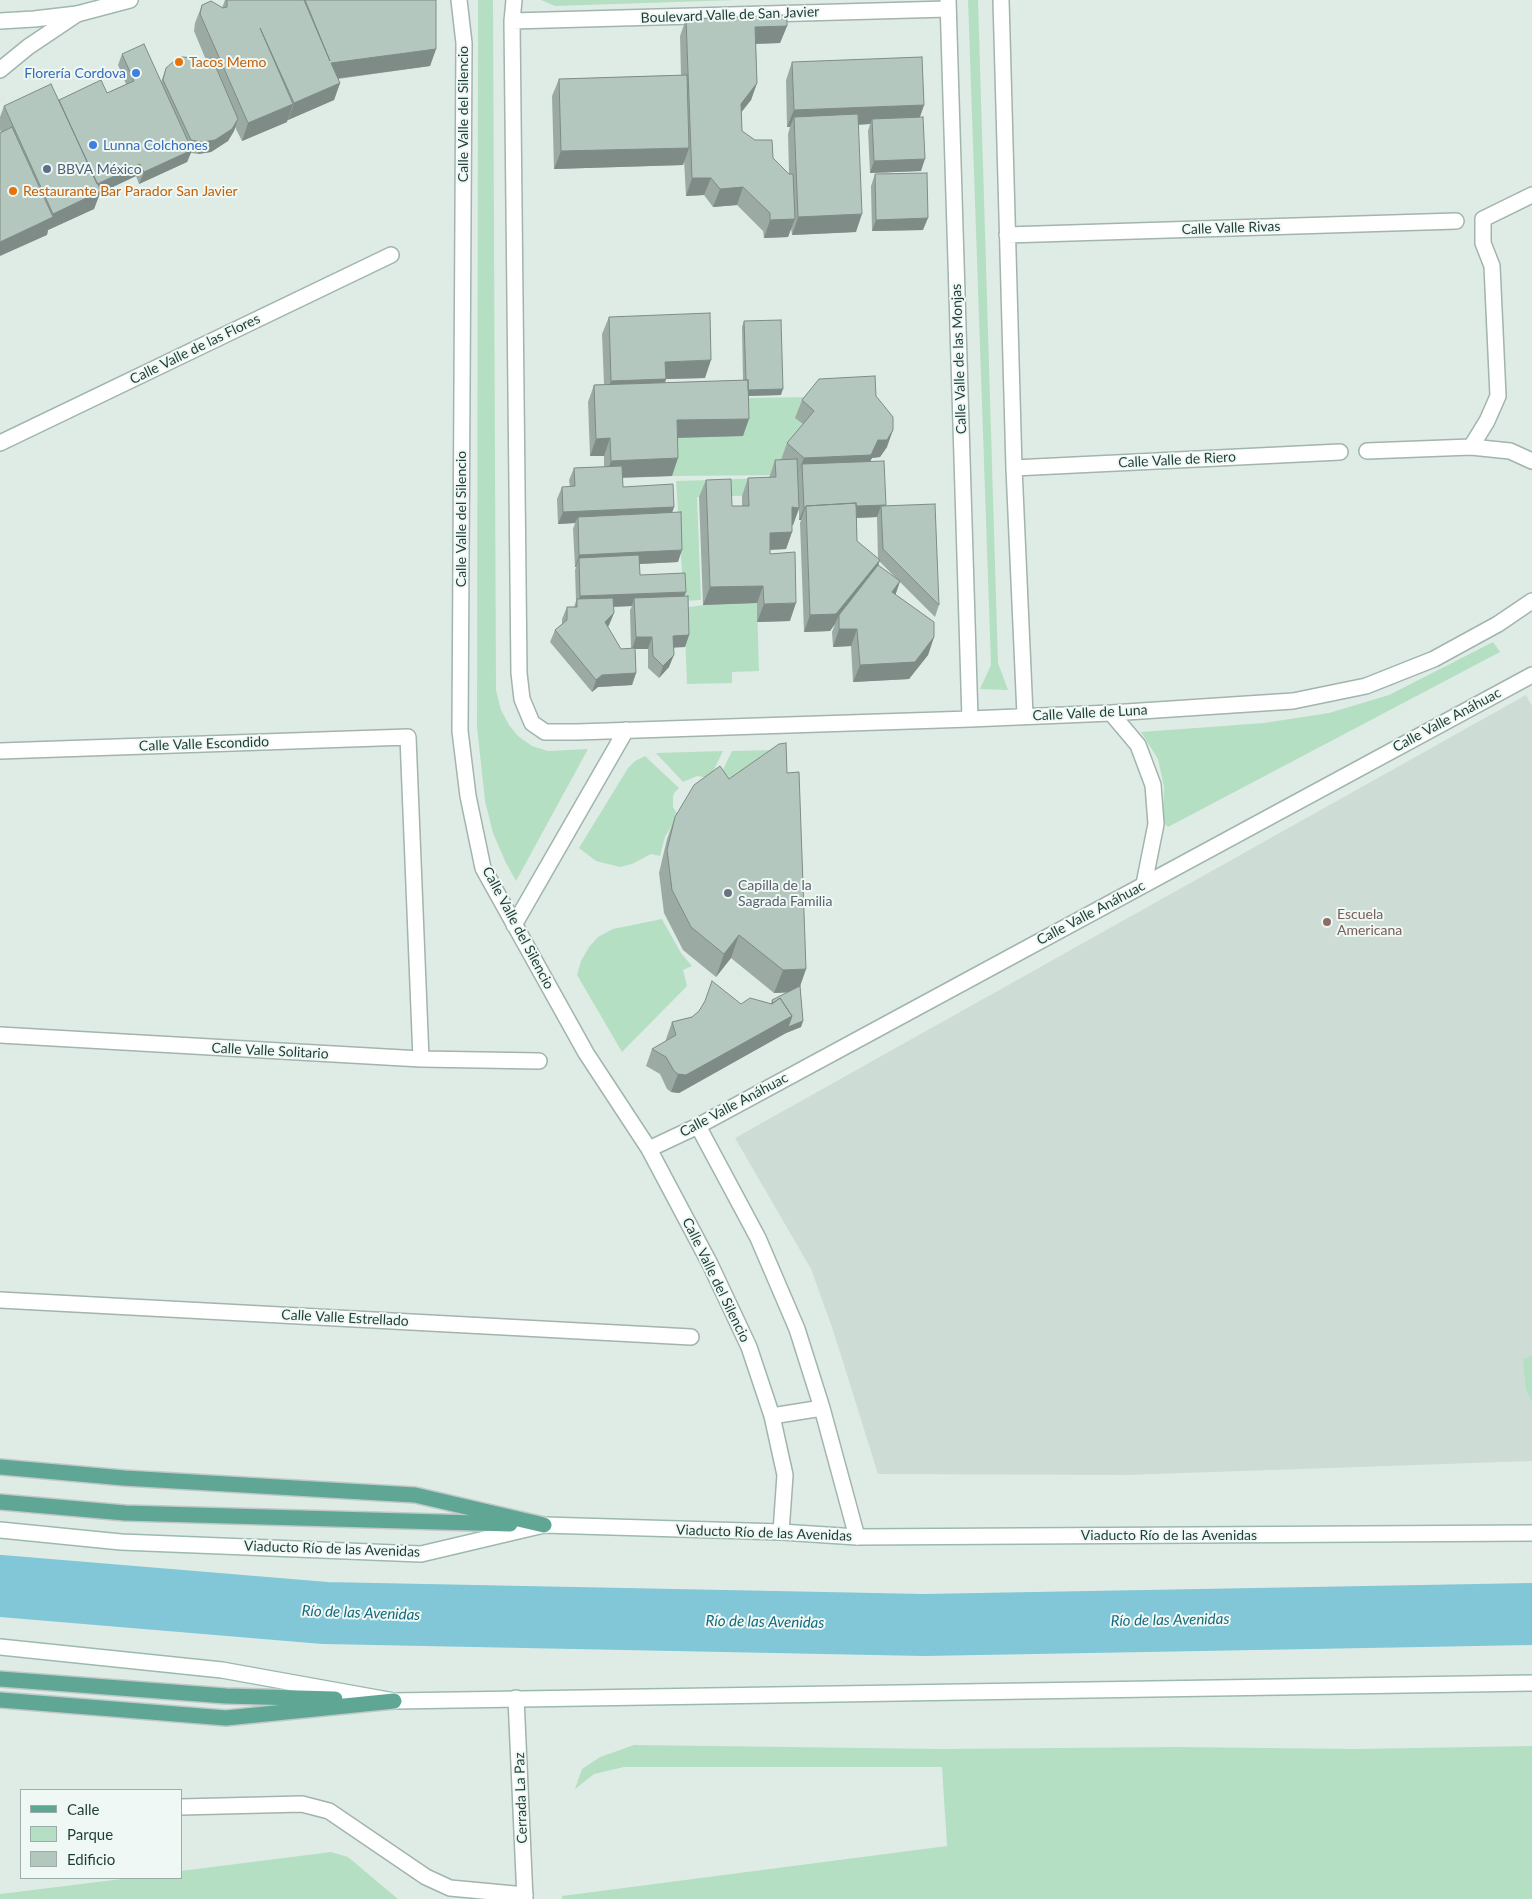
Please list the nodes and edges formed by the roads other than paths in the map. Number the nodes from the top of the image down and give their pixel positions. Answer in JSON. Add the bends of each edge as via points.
{"nodes":[{"id":1,"x":130,"y":0,"type":"edge"},
{"id":2,"x":459,"y":0,"type":"edge"},
{"id":3,"x":514,"y":0,"type":"edge"},
{"id":4,"x":1001,"y":0,"type":"edge"},
{"id":5,"x":948,"y":5,"type":"edge"},
{"id":6,"x":77,"y":14,"type":"junction"},
{"id":7,"x":0,"y":21,"type":"edge"},
{"id":8,"x":512,"y":22,"type":"junction"},
{"id":9,"x":0,"y":70,"type":"edge"},
{"id":10,"x":1532,"y":195,"type":"edge"},
{"id":11,"x":1456,"y":221,"type":"dead end"},
{"id":12,"x":1007,"y":235,"type":"junction"},
{"id":13,"x":391,"y":255,"type":"dead end"},
{"id":14,"x":0,"y":443,"type":"edge"},
{"id":15,"x":1470,"y":448,"type":"junction"},
{"id":16,"x":1367,"y":451,"type":"dead end"},
{"id":17,"x":1340,"y":452,"type":"dead end"},
{"id":18,"x":1532,"y":461,"type":"edge"},
{"id":19,"x":1014,"y":468,"type":"junction"},
{"id":20,"x":1532,"y":601,"type":"edge"},
{"id":21,"x":1532,"y":675,"type":"edge"},
{"id":22,"x":1111,"y":713,"type":"junction"},
{"id":23,"x":1025,"y":715,"type":"junction"},
{"id":24,"x":970,"y":719,"type":"junction"},
{"id":25,"x":626,"y":730,"type":"junction"},
{"id":26,"x":0,"y":751,"type":"edge"},
{"id":27,"x":1144,"y":884,"type":"junction"},
{"id":28,"x":514,"y":925,"type":"junction"},
{"id":29,"x":0,"y":1035,"type":"edge"},
{"id":30,"x":421,"y":1059,"type":"junction"},
{"id":31,"x":539,"y":1061,"type":"dead end"},
{"id":32,"x":698,"y":1126,"type":"junction"},
{"id":33,"x":649,"y":1149,"type":"junction"},
{"id":34,"x":0,"y":1300,"type":"edge"},
{"id":35,"x":691,"y":1337,"type":"dead end"},
{"id":36,"x":822,"y":1408,"type":"junction"},
{"id":37,"x":772,"y":1416,"type":"junction"},
{"id":38,"x":0,"y":1467,"type":"edge"},
{"id":39,"x":0,"y":1502,"type":"edge"},
{"id":40,"x":544,"y":1525,"type":"junction"},
{"id":41,"x":0,"y":1530,"type":"edge"},
{"id":42,"x":781,"y":1532,"type":"junction"},
{"id":43,"x":1532,"y":1534,"type":"edge"},
{"id":44,"x":857,"y":1537,"type":"junction"},
{"id":45,"x":0,"y":1648,"type":"edge"},
{"id":46,"x":0,"y":1679,"type":"edge"},
{"id":47,"x":1532,"y":1684,"type":"edge"},
{"id":48,"x":516,"y":1698,"type":"junction"},
{"id":49,"x":0,"y":1700,"type":"edge"},
{"id":50,"x":394,"y":1701,"type":"junction"},
{"id":51,"x":182,"y":1807,"type":"edge"},
{"id":52,"x":525,"y":1897,"type":"edge"}],
"edges":[{"from":1,"to":6,"type":"street"},
{"from":2,"to":28,"type":"street","name":"Calle Valle del Silencio","via":[[464,43],[460,731],[468,796],[484,868]]},
{"from":3,"to":8,"type":"street"},
{"from":4,"to":12,"type":"street"},
{"from":5,"to":8,"type":"street","name":"Boulevard Valle de San Javier"},
{"from":5,"to":24,"type":"street","name":"Calle Valle de las Monjas"},
{"from":6,"to":7,"type":"street"},
{"from":6,"to":9,"type":"street"},
{"from":8,"to":25,"type":"street","via":[[519,673],[522,699],[532,723],[545,732]]},
{"from":10,"to":15,"type":"street","via":[[1483,219],[1483,243],[1492,266],[1498,396]]},
{"from":11,"to":12,"type":"street","name":"Calle Valle Rivas"},
{"from":12,"to":19,"type":"street"},
{"from":13,"to":14,"type":"street","name":"Calle Valle de las Flores"},
{"from":15,"to":16,"type":"street"},
{"from":15,"to":18,"type":"street","via":[[1510,451]]},
{"from":17,"to":19,"type":"street","name":"Calle Valle de Riero"},
{"from":19,"to":23,"type":"street"},
{"from":20,"to":22,"type":"street","name":"Calle Valle de Luna","via":[[1434,659],[1366,686],[1293,701]]},
{"from":21,"to":27,"type":"street","name":"Calle Valle Anáhuac"},
{"from":22,"to":23,"type":"street","name":"Calle Valle de Luna"},
{"from":22,"to":27,"type":"street","via":[[1138,745],[1153,785],[1156,824]]},
{"from":23,"to":24,"type":"street","name":"Calle Valle de Luna"},
{"from":24,"to":25,"type":"street","name":"Calle Valle de Luna"},
{"from":25,"to":28,"type":"street"},
{"from":26,"to":30,"type":"street","name":"Calle Valle Escondido","via":[[408,736]]},
{"from":27,"to":32,"type":"street","name":"Calle Valle Anáhuac"},
{"from":28,"to":33,"type":"street","name":"Calle Valle del Silencio","via":[[586,1053]]},
{"from":29,"to":30,"type":"street","name":"Calle Valle Solitario"},
{"from":30,"to":31,"type":"street","name":"Calle Valle Solitario"},
{"from":32,"to":33,"type":"street","name":"Calle Valle Anáhuac"},
{"from":32,"to":36,"type":"street","via":[[758,1238],[797,1329]]},
{"from":33,"to":37,"type":"street","name":"Calle Valle del Silencio","via":[[710,1264],[749,1347]]},
{"from":34,"to":35,"type":"street","name":"Calle Valle Estrellado"},
{"from":36,"to":37,"type":"street"},
{"from":36,"to":44,"type":"street"},
{"from":37,"to":42,"type":"street","name":"Calle Valle del Silencio","via":[[785,1475]]},
{"from":38,"to":40,"type":"main road","via":[[124,1478],[416,1495]]},
{"from":39,"to":40,"type":"main road","via":[[125,1513]]},
{"from":40,"to":41,"type":"street","name":"Viaducto Río de las Avenidas","via":[[422,1554],[121,1542]]},
{"from":40,"to":42,"type":"street","name":"Viaducto Río de las Avenidas"},
{"from":42,"to":44,"type":"street","name":"Viaducto Río de las Avenidas"},
{"from":43,"to":44,"type":"street","name":"Viaducto Río de las Avenidas"},
{"from":45,"to":50,"type":"street","via":[[222,1670]]},
{"from":46,"to":50,"type":"main road","via":[[226,1696]]},
{"from":47,"to":48,"type":"street"},
{"from":48,"to":50,"type":"street"},
{"from":48,"to":52,"type":"street","name":"Cerrada La Paz"},
{"from":49,"to":50,"type":"main road","via":[[226,1718]]},
{"from":51,"to":52,"type":"street","via":[[302,1804],[329,1811],[426,1878],[450,1888]]}]}
